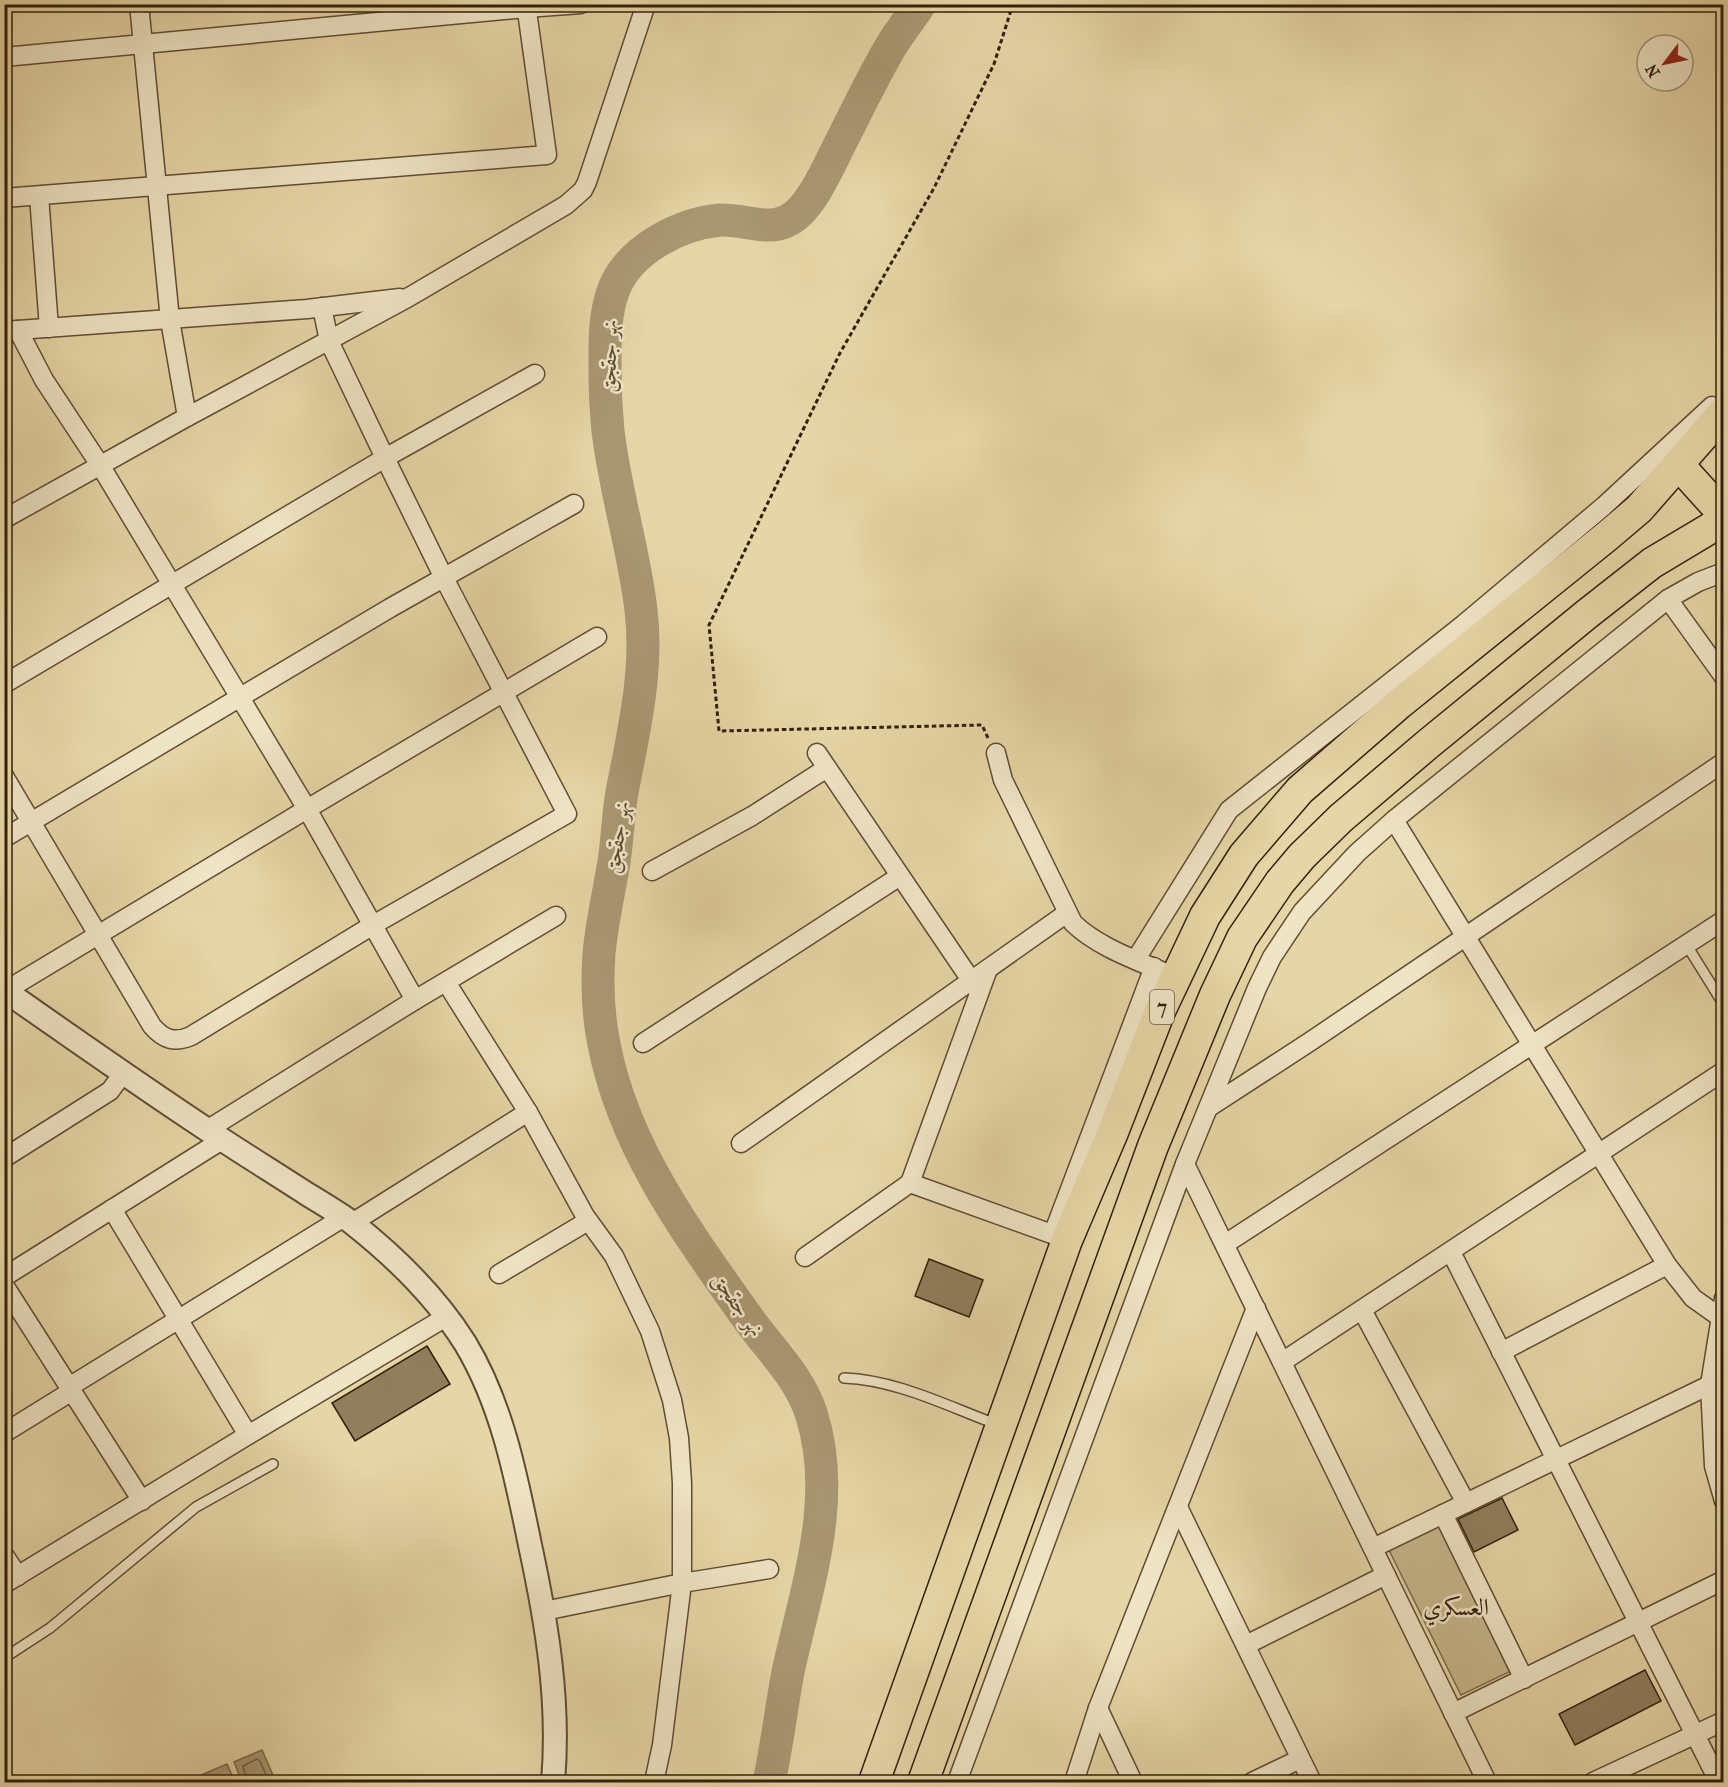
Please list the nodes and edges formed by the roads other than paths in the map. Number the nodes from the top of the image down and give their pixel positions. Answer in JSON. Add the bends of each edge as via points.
{"nodes":[{"id":1,"x":139,"y":4,"type":"edge"},
{"id":2,"x":581,"y":4,"type":"edge"},
{"id":3,"x":646,"y":4,"type":"edge"},
{"id":4,"x":526,"y":6,"type":"edge"},
{"id":5,"x":142,"y":44,"type":"junction"},
{"id":6,"x":4,"y":57,"type":"edge"},
{"id":7,"x":156,"y":186,"type":"junction"},
{"id":8,"x":39,"y":196,"type":"junction"},
{"id":9,"x":4,"y":198,"type":"edge"},
{"id":10,"x":409,"y":297,"type":"junction"},
{"id":11,"x":322,"y":307,"type":"junction"},
{"id":12,"x":170,"y":320,"type":"junction"},
{"id":13,"x":49,"y":328,"type":"junction"},
{"id":14,"x":11,"y":331,"type":"edge"},
{"id":15,"x":329,"y":340,"type":"junction"},
{"id":16,"x":535,"y":374,"type":"dead end"},
{"id":17,"x":1718,"y":409,"type":"edge"},
{"id":18,"x":187,"y":417,"type":"junction"},
{"id":19,"x":385,"y":458,"type":"junction"},
{"id":20,"x":1678,"y":464,"type":"junction"},
{"id":21,"x":100,"y":465,"type":"junction"},
{"id":22,"x":574,"y":504,"type":"dead end"},
{"id":23,"x":5,"y":517,"type":"edge"},
{"id":24,"x":1724,"y":517,"type":"edge"},
{"id":25,"x":1724,"y":572,"type":"edge"},
{"id":26,"x":444,"y":578,"type":"junction"},
{"id":27,"x":172,"y":584,"type":"junction"},
{"id":28,"x":1668,"y":599,"type":"junction"},
{"id":29,"x":597,"y":637,"type":"dead end"},
{"id":30,"x":1724,"y":677,"type":"edge"},
{"id":31,"x":4,"y":684,"type":"edge"},
{"id":32,"x":504,"y":692,"type":"junction"},
{"id":33,"x":241,"y":698,"type":"junction"},
{"id":34,"x":996,"y":753,"type":"road end"},
{"id":35,"x":1724,"y":762,"type":"edge"},
{"id":36,"x":4,"y":776,"type":"edge"},
{"id":37,"x":308,"y":809,"type":"junction"},
{"id":38,"x":1394,"y":820,"type":"junction"},
{"id":39,"x":32,"y":823,"type":"junction"},
{"id":40,"x":4,"y":838,"type":"edge"},
{"id":41,"x":652,"y":871,"type":"dead end"},
{"id":42,"x":900,"y":876,"type":"junction"},
{"id":43,"x":1067,"y":913,"type":"junction"},
{"id":44,"x":556,"y":916,"type":"dead end"},
{"id":45,"x":1724,"y":920,"type":"edge"},
{"id":46,"x":373,"y":925,"type":"junction"},
{"id":47,"x":99,"y":935,"type":"junction"},
{"id":48,"x":1465,"y":936,"type":"junction"},
{"id":49,"x":1686,"y":944,"type":"junction"},
{"id":50,"x":1136,"y":959,"type":"junction"},
{"id":51,"x":1165,"y":972,"type":"junction"},
{"id":52,"x":446,"y":982,"type":"junction"},
{"id":53,"x":975,"y":987,"type":"junction"},
{"id":54,"x":5,"y":991,"type":"edge"},
{"id":55,"x":416,"y":1000,"type":"junction"},
{"id":56,"x":1724,"y":1005,"type":"edge"},
{"id":57,"x":643,"y":1043,"type":"dead end"},
{"id":58,"x":1532,"y":1044,"type":"junction"},
{"id":59,"x":1724,"y":1071,"type":"edge"},
{"id":60,"x":124,"y":1072,"type":"junction"},
{"id":61,"x":1208,"y":1108,"type":"junction"},
{"id":62,"x":528,"y":1112,"type":"junction"},
{"id":63,"x":215,"y":1135,"type":"junction"},
{"id":64,"x":741,"y":1143,"type":"dead end"},
{"id":65,"x":1598,"y":1154,"type":"junction"},
{"id":66,"x":4,"y":1158,"type":"edge"},
{"id":67,"x":1185,"y":1164,"type":"junction"},
{"id":68,"x":910,"y":1184,"type":"junction"},
{"id":69,"x":112,"y":1209,"type":"junction"},
{"id":70,"x":348,"y":1220,"type":"junction"},
{"id":71,"x":588,"y":1221,"type":"junction"},
{"id":72,"x":1060,"y":1237,"type":"junction"},
{"id":73,"x":1225,"y":1244,"type":"junction"},
{"id":74,"x":1451,"y":1252,"type":"junction"},
{"id":75,"x":805,"y":1257,"type":"dead end"},
{"id":76,"x":1667,"y":1265,"type":"junction"},
{"id":77,"x":499,"y":1274,"type":"dead end"},
{"id":78,"x":4,"y":1277,"type":"edge"},
{"id":79,"x":4,"y":1285,"type":"edge"},
{"id":80,"x":1724,"y":1298,"type":"edge"},
{"id":81,"x":1256,"y":1308,"type":"junction"},
{"id":82,"x":1362,"y":1310,"type":"junction"},
{"id":83,"x":446,"y":1317,"type":"junction"},
{"id":84,"x":1721,"y":1318,"type":"junction"},
{"id":85,"x":178,"y":1320,"type":"junction"},
{"id":86,"x":1501,"y":1352,"type":"junction"},
{"id":87,"x":1282,"y":1362,"type":"junction"},
{"id":88,"x":844,"y":1378,"type":"dead end"},
{"id":89,"x":1717,"y":1381,"type":"edge"},
{"id":90,"x":71,"y":1389,"type":"junction"},
{"id":91,"x":1001,"y":1426,"type":"junction"},
{"id":92,"x":4,"y":1433,"type":"edge"},
{"id":93,"x":248,"y":1435,"type":"junction"},
{"id":94,"x":1556,"y":1460,"type":"junction"},
{"id":95,"x":273,"y":1464,"type":"dead end"},
{"id":96,"x":142,"y":1501,"type":"junction"},
{"id":97,"x":1724,"y":1501,"type":"edge"},
{"id":98,"x":1466,"y":1503,"type":"junction"},
{"id":99,"x":1178,"y":1507,"type":"junction"},
{"id":100,"x":1443,"y":1514,"type":"junction"},
{"id":101,"x":1373,"y":1548,"type":"junction"},
{"id":102,"x":4,"y":1555,"type":"edge"},
{"id":103,"x":769,"y":1569,"type":"dead end"},
{"id":104,"x":1386,"y":1575,"type":"junction"},
{"id":105,"x":11,"y":1580,"type":"edge"},
{"id":106,"x":1724,"y":1580,"type":"edge"},
{"id":107,"x":682,"y":1583,"type":"junction"},
{"id":108,"x":544,"y":1611,"type":"junction"},
{"id":109,"x":1638,"y":1622,"type":"junction"},
{"id":110,"x":1246,"y":1645,"type":"junction"},
{"id":111,"x":4,"y":1658,"type":"edge"},
{"id":112,"x":1524,"y":1679,"type":"junction"},
{"id":113,"x":1098,"y":1708,"type":"junction"},
{"id":114,"x":1453,"y":1713,"type":"junction"},
{"id":115,"x":1724,"y":1721,"type":"edge"},
{"id":116,"x":1695,"y":1734,"type":"junction"},
{"id":117,"x":1300,"y":1759,"type":"junction"},
{"id":118,"x":553,"y":1782,"type":"edge"},
{"id":119,"x":654,"y":1782,"type":"edge"},
{"id":120,"x":874,"y":1782,"type":"edge"},
{"id":121,"x":923,"y":1782,"type":"edge"},
{"id":122,"x":957,"y":1782,"type":"edge"},
{"id":123,"x":1074,"y":1782,"type":"edge"},
{"id":124,"x":1133,"y":1782,"type":"edge"},
{"id":125,"x":1252,"y":1782,"type":"edge"},
{"id":126,"x":1312,"y":1782,"type":"edge"},
{"id":127,"x":1487,"y":1782,"type":"edge"},
{"id":128,"x":1593,"y":1782,"type":"edge"},
{"id":129,"x":1719,"y":1782,"type":"edge"}],
"edges":[{"from":1,"to":5,"type":"street"},
{"from":2,"to":4,"type":"street"},
{"from":3,"to":10,"type":"street","via":[[583,190],[566,206]]},
{"from":4,"to":5,"type":"street"},
{"from":4,"to":7,"type":"street","via":[[547,155]]},
{"from":5,"to":6,"type":"street"},
{"from":5,"to":7,"type":"street"},
{"from":7,"to":8,"type":"street"},
{"from":7,"to":12,"type":"street"},
{"from":8,"to":9,"type":"street"},
{"from":8,"to":13,"type":"street"},
{"from":10,"to":11,"type":"street"},
{"from":10,"to":15,"type":"street"},
{"from":11,"to":12,"type":"street"},
{"from":11,"to":15,"type":"street"},
{"from":12,"to":13,"type":"street"},
{"from":12,"to":18,"type":"street"},
{"from":13,"to":14,"type":"street"},
{"from":14,"to":21,"type":"street"},
{"from":15,"to":18,"type":"street"},
{"from":15,"to":19,"type":"street"},
{"from":16,"to":19,"type":"street"},
{"from":17,"to":20,"type":"highway","number":"7"},
{"from":17,"to":50,"type":"street","via":[[1454,631],[1229,810]]},
{"from":18,"to":21,"type":"street"},
{"from":19,"to":26,"type":"street"},
{"from":19,"to":27,"type":"street"},
{"from":20,"to":24,"type":"highway"},
{"from":20,"to":51,"type":"highway","number":"7","via":[[1639,508],[1606,537],[1399,704],[1300,790],[1244,855]]},
{"from":21,"to":23,"type":"street"},
{"from":21,"to":27,"type":"street"},
{"from":22,"to":26,"type":"street"},
{"from":24,"to":121,"type":"highway","number":"7","via":[[1652,563],[1587,614],[1341,818],[1280,882],[1242,938],[1153,1146]]},
{"from":25,"to":28,"type":"street"},
{"from":26,"to":32,"type":"street"},
{"from":26,"to":33,"type":"street"},
{"from":27,"to":31,"type":"street"},
{"from":27,"to":33,"type":"street"},
{"from":28,"to":30,"type":"street"},
{"from":28,"to":38,"type":"street"},
{"from":29,"to":32,"type":"street"},
{"from":32,"to":37,"type":"street"},
{"from":32,"to":46,"type":"street","via":[[567,814]]},
{"from":33,"to":37,"type":"street"},
{"from":33,"to":39,"type":"street"},
{"from":34,"to":43,"type":"street","via":[[1003,780]]},
{"from":35,"to":48,"type":"street"},
{"from":36,"to":39,"type":"street"},
{"from":37,"to":46,"type":"street"},
{"from":37,"to":47,"type":"street"},
{"from":38,"to":48,"type":"street"},
{"from":38,"to":61,"type":"street","via":[[1323,887],[1286,932],[1257,988]]},
{"from":39,"to":40,"type":"street"},
{"from":39,"to":47,"type":"street"},
{"from":41,"to":42,"type":"street","via":[[752,816],[822,760]]},
{"from":42,"to":53,"type":"street"},
{"from":42,"to":57,"type":"street"},
{"from":43,"to":50,"type":"street","via":[[1081,930]]},
{"from":43,"to":53,"type":"street","via":[[988,969]]},
{"from":44,"to":52,"type":"street"},
{"from":45,"to":49,"type":"street"},
{"from":46,"to":47,"type":"street","via":[[191,1036],[174,1041],[164,1038],[152,1026]]},
{"from":46,"to":55,"type":"street"},
{"from":47,"to":54,"type":"street"},
{"from":48,"to":58,"type":"street"},
{"from":48,"to":61,"type":"street"},
{"from":49,"to":56,"type":"lane"},
{"from":49,"to":58,"type":"street"},
{"from":50,"to":51,"type":"street"},
{"from":51,"to":72,"type":"highway","number":"7","via":[[1160,1011],[1113,1132]]},
{"from":52,"to":55,"type":"street"},
{"from":52,"to":62,"type":"street"},
{"from":53,"to":64,"type":"street"},
{"from":53,"to":68,"type":"street"},
{"from":54,"to":60,"type":"street"},
{"from":55,"to":63,"type":"street"},
{"from":58,"to":65,"type":"street"},
{"from":58,"to":73,"type":"street"},
{"from":59,"to":65,"type":"street"},
{"from":60,"to":63,"type":"street"},
{"from":60,"to":66,"type":"street","via":[[110,1091]]},
{"from":61,"to":67,"type":"street"},
{"from":62,"to":70,"type":"street"},
{"from":62,"to":71,"type":"street"},
{"from":63,"to":69,"type":"street"},
{"from":63,"to":70,"type":"street"},
{"from":65,"to":74,"type":"street"},
{"from":65,"to":76,"type":"street"},
{"from":67,"to":73,"type":"street"},
{"from":67,"to":122,"type":"street"},
{"from":68,"to":72,"type":"street"},
{"from":68,"to":75,"type":"street"},
{"from":69,"to":78,"type":"street"},
{"from":69,"to":85,"type":"street"},
{"from":70,"to":83,"type":"street","via":[[389,1255]]},
{"from":70,"to":85,"type":"street"},
{"from":71,"to":77,"type":"street"},
{"from":71,"to":107,"type":"street","via":[[627,1281],[650,1331],[672,1400],[682,1483]]},
{"from":72,"to":91,"type":"highway","number":"7"},
{"from":73,"to":81,"type":"street"},
{"from":74,"to":82,"type":"street"},
{"from":74,"to":86,"type":"street"},
{"from":76,"to":84,"type":"street","via":[[1693,1298]]},
{"from":76,"to":86,"type":"street"},
{"from":79,"to":90,"type":"street"},
{"from":80,"to":84,"type":"street"},
{"from":81,"to":87,"type":"street"},
{"from":81,"to":99,"type":"street"},
{"from":82,"to":87,"type":"street"},
{"from":82,"to":98,"type":"street"},
{"from":83,"to":93,"type":"street"},
{"from":83,"to":108,"type":"street","via":[[477,1366],[501,1424]]},
{"from":84,"to":89,"type":"street"},
{"from":85,"to":90,"type":"street"},
{"from":85,"to":93,"type":"street"},
{"from":86,"to":94,"type":"street"},
{"from":87,"to":101,"type":"street"},
{"from":88,"to":91,"type":"lane","via":[[890,1384]]},
{"from":89,"to":94,"type":"street"},
{"from":89,"to":97,"type":"street","via":[[1714,1466]]},
{"from":90,"to":92,"type":"street"},
{"from":90,"to":96,"type":"street"},
{"from":91,"to":120,"type":"highway","number":"7"},
{"from":93,"to":96,"type":"street"},
{"from":94,"to":98,"type":"street"},
{"from":94,"to":109,"type":"street"},
{"from":95,"to":111,"type":"lane","via":[[196,1507],[50,1628]]},
{"from":96,"to":105,"type":"street"},
{"from":98,"to":100,"type":"street"},
{"from":99,"to":110,"type":"street"},
{"from":99,"to":113,"type":"street"},
{"from":100,"to":101,"type":"street"},
{"from":100,"to":112,"type":"street"},
{"from":101,"to":104,"type":"street"},
{"from":102,"to":105,"type":"street"},
{"from":103,"to":107,"type":"street"},
{"from":104,"to":110,"type":"street"},
{"from":104,"to":114,"type":"street"},
{"from":106,"to":109,"type":"street"},
{"from":107,"to":108,"type":"street"},
{"from":107,"to":119,"type":"street"},
{"from":108,"to":118,"type":"street","via":[[556,1725]]},
{"from":109,"to":112,"type":"street"},
{"from":109,"to":116,"type":"street"},
{"from":110,"to":117,"type":"street"},
{"from":112,"to":114,"type":"street"},
{"from":113,"to":123,"type":"street"},
{"from":113,"to":124,"type":"street"},
{"from":114,"to":127,"type":"street"},
{"from":115,"to":116,"type":"street"},
{"from":116,"to":128,"type":"street"},
{"from":116,"to":129,"type":"street"},
{"from":117,"to":125,"type":"street"},
{"from":117,"to":126,"type":"street"}]}
